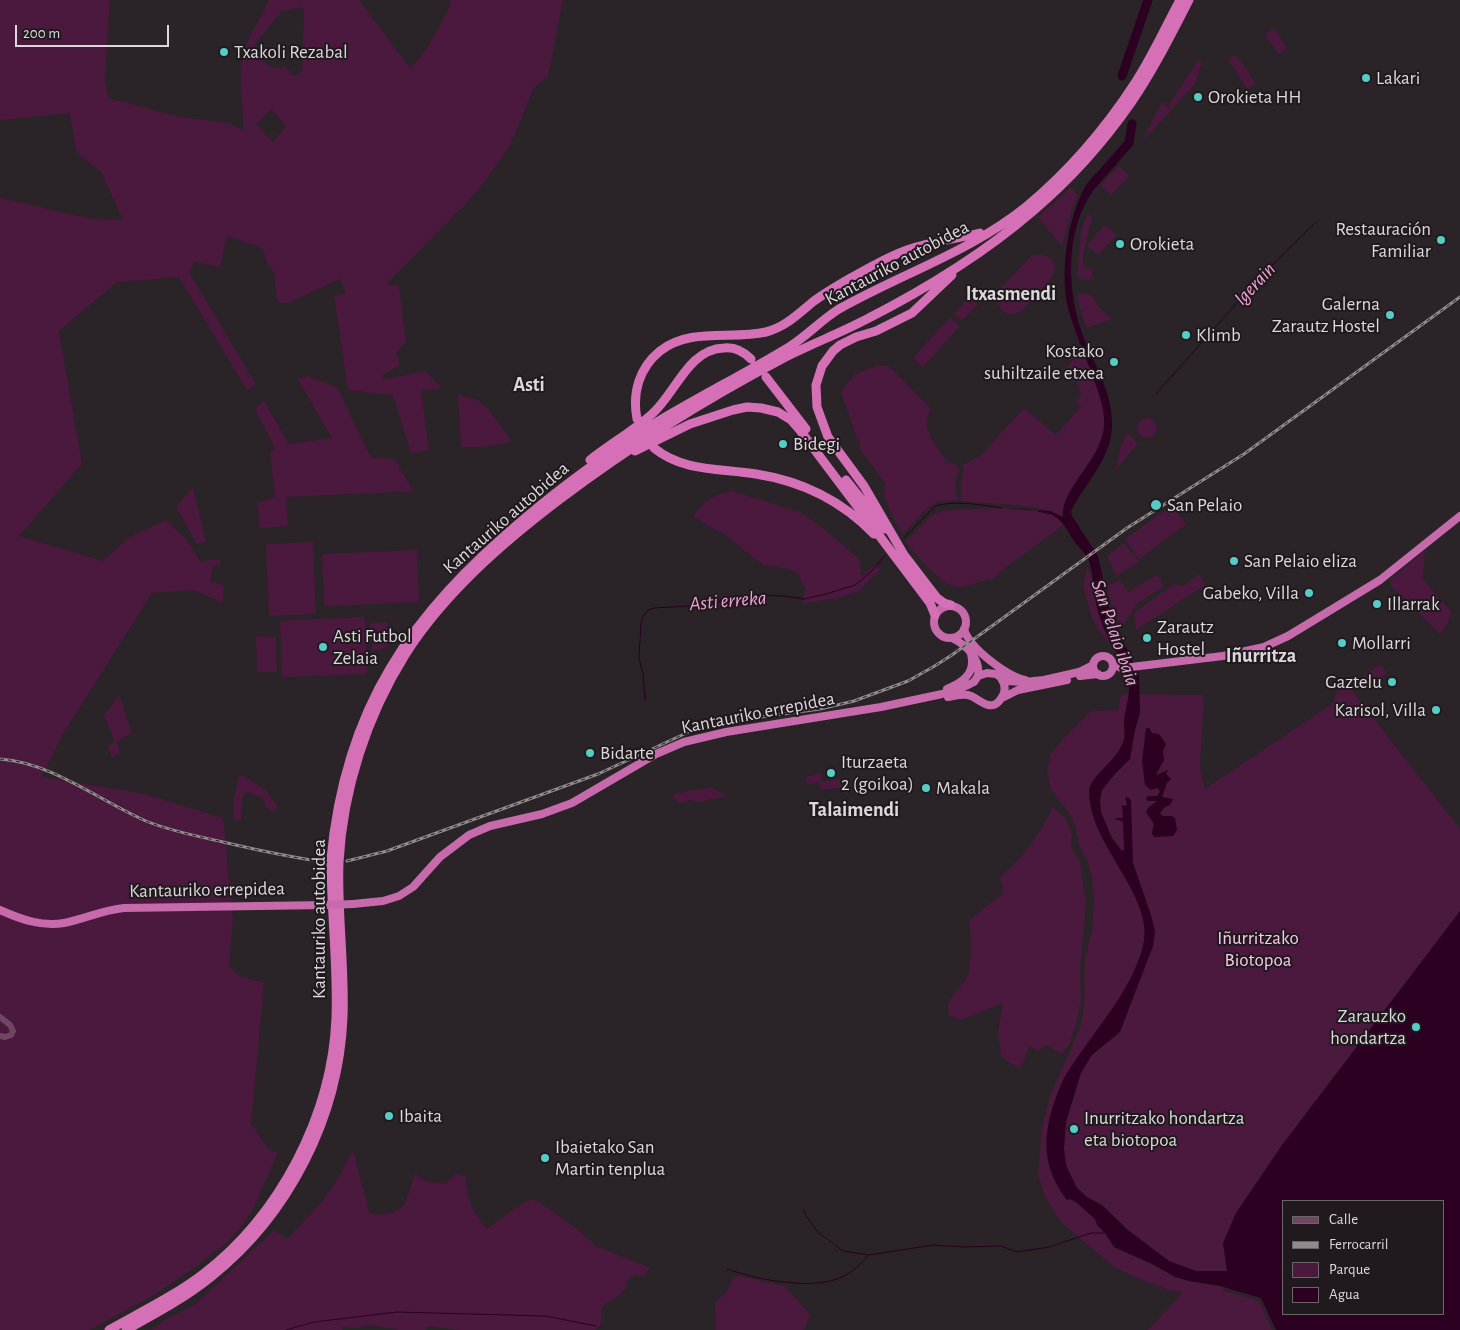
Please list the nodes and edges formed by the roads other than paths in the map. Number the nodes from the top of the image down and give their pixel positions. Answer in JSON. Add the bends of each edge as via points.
{"nodes":[{"id":1,"x":1180,"y":0,"type":"edge"},
{"id":2,"x":1189,"y":0,"type":"edge"},
{"id":3,"x":995,"y":230,"type":"junction"},
{"id":4,"x":964,"y":264,"type":"junction"},
{"id":5,"x":751,"y":359,"type":"dead end"},
{"id":6,"x":766,"y":377,"type":"dead end"},
{"id":7,"x":637,"y":419,"type":"dead end"},
{"id":8,"x":654,"y":448,"type":"dead end"},
{"id":9,"x":604,"y":467,"type":"junction"},
{"id":10,"x":574,"y":480,"type":"junction"},
{"id":11,"x":1460,"y":510,"type":"edge"},
{"id":12,"x":1460,"y":516,"type":"edge"},
{"id":13,"x":891,"y":551,"type":"junction"},
{"id":14,"x":904,"y":554,"type":"junction"},
{"id":15,"x":951,"y":605,"type":"junction"},
{"id":16,"x":935,"y":615,"type":"junction"},
{"id":17,"x":966,"y":633,"type":"junction"},
{"id":18,"x":952,"y":638,"type":"junction"},
{"id":19,"x":1236,"y":653,"type":"junction"},
{"id":20,"x":971,"y":654,"type":"junction"},
{"id":21,"x":1113,"y":663,"type":"junction"},
{"id":22,"x":1093,"y":665,"type":"junction"},
{"id":23,"x":1124,"y":670,"type":"junction"},
{"id":24,"x":1098,"y":674,"type":"junction"},
{"id":25,"x":1108,"y":674,"type":"junction"},
{"id":26,"x":998,"y":676,"type":"junction"},
{"id":27,"x":976,"y":679,"type":"junction"},
{"id":28,"x":1032,"y":681,"type":"junction"},
{"id":29,"x":927,"y":697,"type":"junction"},
{"id":30,"x":975,"y":698,"type":"junction"},
{"id":31,"x":1002,"y":698,"type":"junction"},
{"id":32,"x":881,"y":707,"type":"junction"},
{"id":33,"x":354,"y":758,"type":"junction"},
{"id":34,"x":0,"y":910,"type":"edge"},
{"id":35,"x":0,"y":1017,"type":"edge"},
{"id":36,"x":0,"y":1036,"type":"edge"},
{"id":37,"x":109,"y":1330,"type":"edge"},
{"id":38,"x":126,"y":1330,"type":"edge"}],
"edges":[{"from":1,"to":3,"type":"highway","name":"Kantauriko autobidea","via":[[1136,82],[1097,134],[1051,184]]},
{"from":2,"to":4,"type":"highway","name":"Kantauriko autobidea","via":[[1131,103],[1074,173],[1031,213]]},
{"from":3,"to":7,"type":"highway","via":[[906,250],[826,292],[789,322],[769,331],[705,336],[666,347],[650,360],[639,380],[635,401]]},
{"from":3,"to":10,"type":"highway","name":"Kantauriko autobidea","via":[[836,311],[791,345],[660,420]]},
{"from":4,"to":9,"type":"highway","name":"Kantauriko autobidea","via":[[726,391]]},
{"from":4,"to":14,"type":"highway","via":[[912,313],[840,345],[822,366],[816,385],[817,407],[828,437],[864,486]]},
{"from":5,"to":10,"type":"highway","via":[[728,347],[703,353],[652,415]]},
{"from":6,"to":14,"type":"highway"},
{"from":8,"to":13,"type":"highway","via":[[683,464],[770,477],[810,489],[852,514]]},
{"from":9,"to":10,"type":"highway","name":"Kantauriko autobidea"},
{"from":9,"to":13,"type":"highway","via":[[714,415],[748,407],[778,412],[799,429]]},
{"from":10,"to":33,"type":"highway","name":"Kantauriko autobidea","via":[[466,580],[421,632],[394,673]]},
{"from":10,"to":33,"type":"highway","name":"Kantauriko autobidea","via":[[538,507],[461,576],[434,605],[410,636],[370,704]]},
{"from":11,"to":19,"type":"highway","via":[[1365,586],[1293,629]]},
{"from":12,"to":19,"type":"highway","via":[[1380,580],[1346,602],[1288,636],[1264,647]]},
{"from":13,"to":16,"type":"highway","via":[[930,603]]},
{"from":14,"to":15,"type":"highway","via":[[937,598]]},
{"from":15,"to":16,"type":"highway","via":[[941,608]]},
{"from":15,"to":17,"type":"highway","via":[[963,612]]},
{"from":16,"to":18,"type":"highway","via":[[936,631],[943,637]]},
{"from":17,"to":18,"type":"highway"},
{"from":17,"to":26,"type":"highway","via":[[971,645]]},
{"from":17,"to":28,"type":"highway","via":[[980,651],[1006,672]]},
{"from":18,"to":20,"type":"highway"},
{"from":19,"to":23,"type":"highway"},
{"from":20,"to":27,"type":"highway","via":[[977,662]]},
{"from":20,"to":29,"type":"highway","via":[[972,669],[967,677]]},
{"from":21,"to":22,"type":"highway","via":[[1101,656]]},
{"from":21,"to":23,"type":"highway"},
{"from":21,"to":25,"type":"highway"},
{"from":22,"to":24,"type":"highway"},
{"from":22,"to":28,"type":"highway","via":[[1079,672]]},
{"from":23,"to":25,"type":"highway"},
{"from":24,"to":25,"type":"highway"},
{"from":24,"to":31,"type":"highway","via":[[1018,690]]},
{"from":26,"to":27,"type":"highway","via":[[987,673]]},
{"from":26,"to":28,"type":"highway","via":[[1015,682]]},
{"from":26,"to":31,"type":"highway","via":[[1005,688]]},
{"from":27,"to":29,"type":"highway","via":[[954,691]]},
{"from":27,"to":30,"type":"highway","via":[[972,690]]},
{"from":29,"to":32,"type":"highway"},
{"from":30,"to":31,"type":"highway","via":[[991,705]]},
{"from":30,"to":32,"type":"highway","via":[[967,694]]},
{"from":32,"to":34,"type":"highway","name":"Kantauriko errepidea","bridge":true,"via":[[726,732],[679,744],[572,803],[469,835],[440,857],[414,887],[383,901],[124,908],[48,924]]},
{"from":33,"to":37,"type":"highway","name":"Kantauriko autobidea","via":[[344,780],[331,859],[336,1019],[328,1074],[313,1125],[278,1192],[240,1240],[181,1289]]},
{"from":33,"to":38,"type":"highway","name":"Kantauriko autobidea","via":[[340,860],[341,1037],[336,1076],[320,1127],[285,1196],[246,1246],[185,1296]]},
{"from":35,"to":36,"type":"street","via":[[13,1031],[11,1035]]}]}
